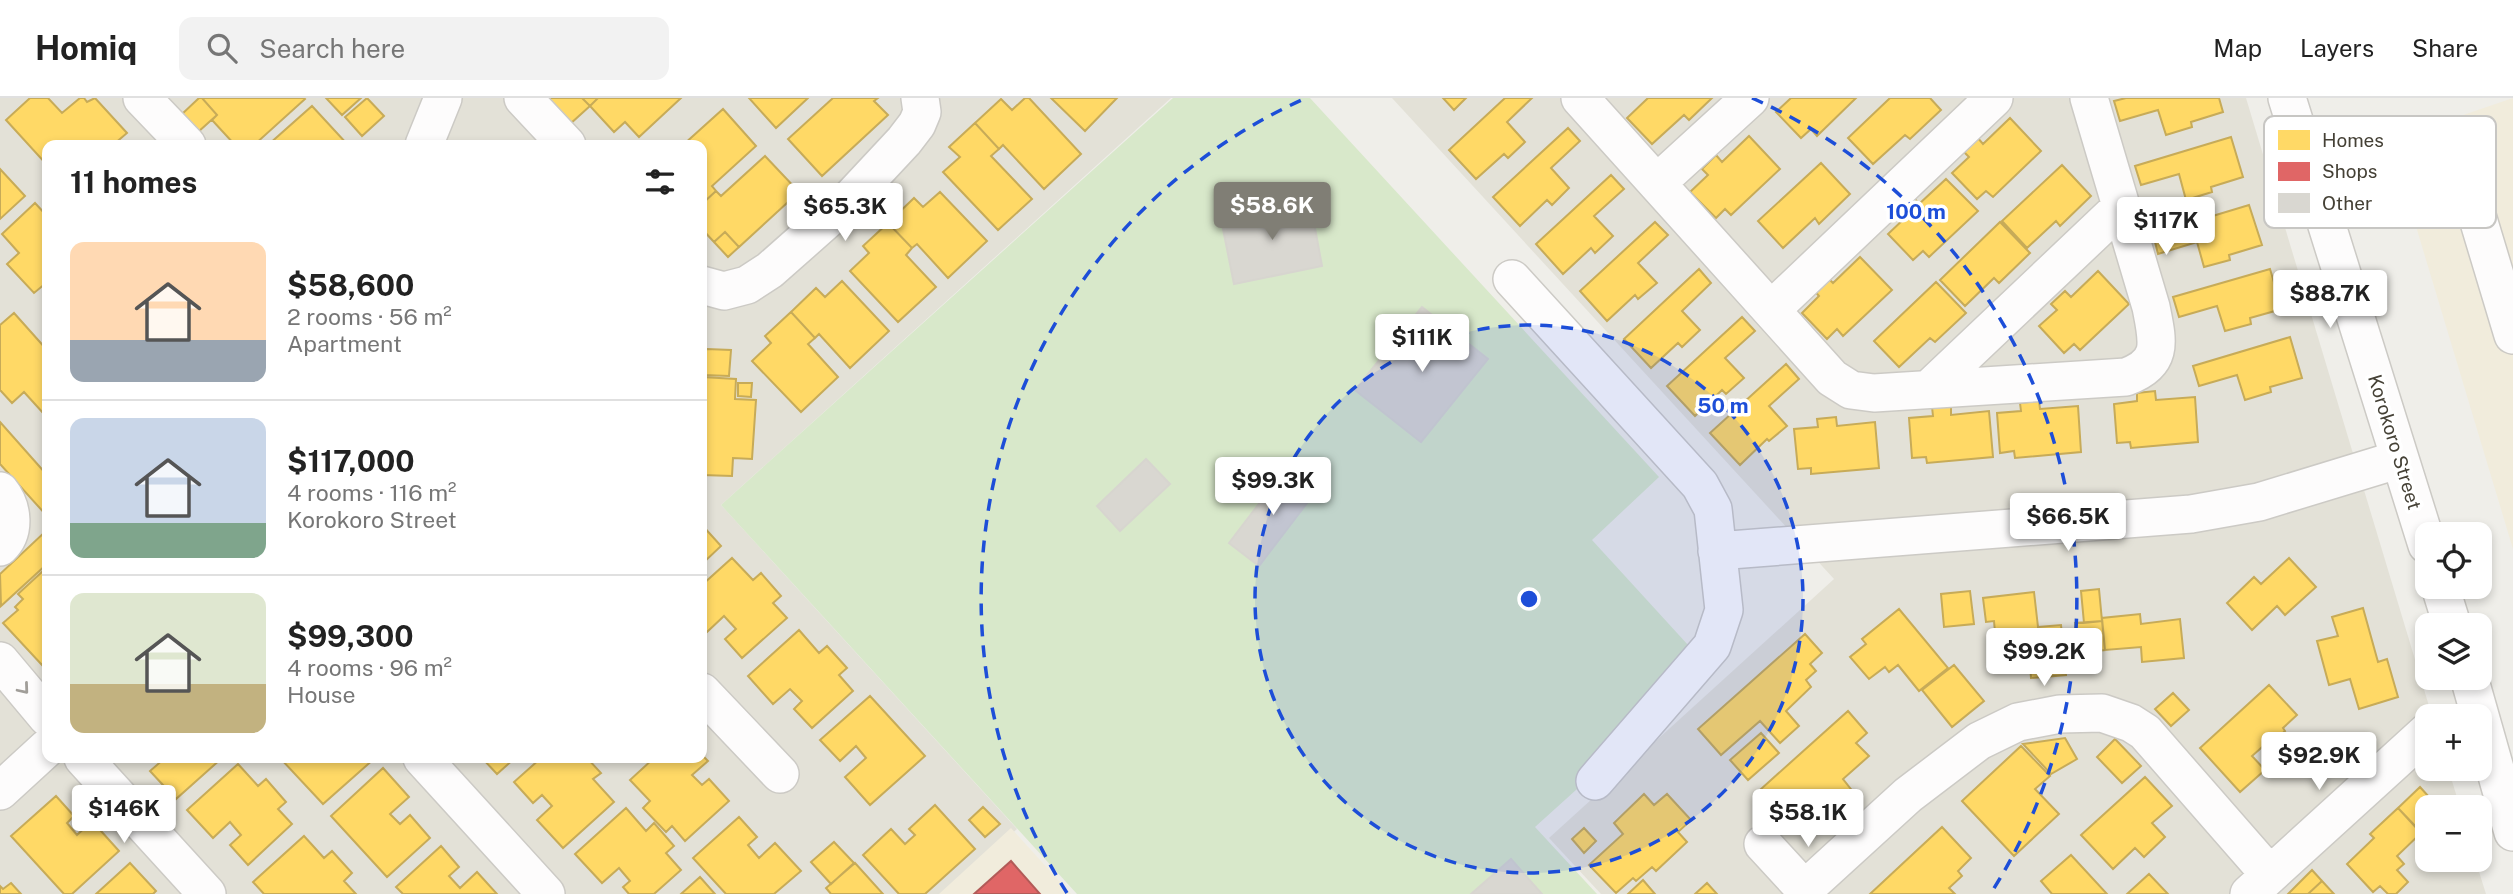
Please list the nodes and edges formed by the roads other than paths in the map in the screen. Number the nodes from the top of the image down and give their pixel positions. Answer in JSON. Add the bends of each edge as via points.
{"nodes":[{"id":1,"x":142,"y":98,"type":"edge"},
{"id":2,"x":443,"y":98,"type":"edge"},
{"id":3,"x":523,"y":98,"type":"edge"},
{"id":4,"x":920,"y":98,"type":"edge"},
{"id":5,"x":1580,"y":98,"type":"edge"},
{"id":6,"x":1750,"y":98,"type":"edge"},
{"id":7,"x":1994,"y":98,"type":"edge"},
{"id":8,"x":2089,"y":98,"type":"edge"},
{"id":9,"x":2287,"y":98,"type":"edge"},
{"id":10,"x":2293,"y":116,"type":"edge"},
{"id":11,"x":182,"y":140,"type":"edge"},
{"id":12,"x":426,"y":140,"type":"edge"},
{"id":13,"x":562,"y":140,"type":"edge"},
{"id":14,"x":1657,"y":183,"type":"junction"},
{"id":15,"x":2121,"y":207,"type":"junction"},
{"id":16,"x":2328,"y":228,"type":"edge"},
{"id":17,"x":2481,"y":228,"type":"edge"},
{"id":18,"x":1512,"y":279,"type":"dead end"},
{"id":19,"x":707,"y":286,"type":"edge"},
{"id":20,"x":1772,"y":309,"type":"junction"},
{"id":21,"x":2513,"y":335,"type":"edge"},
{"id":22,"x":1929,"y":389,"type":"junction"},
{"id":23,"x":2400,"y":459,"type":"junction"},
{"id":24,"x":0,"y":491,"type":"edge"},
{"id":25,"x":2420,"y":522,"type":"edge"},
{"id":26,"x":0,"y":547,"type":"edge"},
{"id":27,"x":1717,"y":551,"type":"junction"},
{"id":28,"x":0,"y":661,"type":"edge"},
{"id":29,"x":2466,"y":690,"type":"edge"},
{"id":30,"x":2473,"y":690,"type":"edge"},
{"id":31,"x":707,"y":697,"type":"edge"},
{"id":32,"x":2455,"y":704,"type":"edge"},
{"id":33,"x":42,"y":711,"type":"edge"},
{"id":34,"x":2415,"y":743,"type":"edge"},
{"id":35,"x":42,"y":751,"type":"edge"},
{"id":36,"x":88,"y":763,"type":"edge"},
{"id":37,"x":427,"y":763,"type":"edge"},
{"id":38,"x":6,"y":774,"type":"edge"},
{"id":39,"x":780,"y":774,"type":"dead end"},
{"id":40,"x":1595,"y":781,"type":"dead end"},
{"id":41,"x":2513,"y":832,"type":"edge"},
{"id":42,"x":1763,"y":844,"type":"dead end"},
{"id":43,"x":2260,"y":885,"type":"edge"},
{"id":44,"x":1807,"y":891,"type":"edge"},
{"id":45,"x":207,"y":894,"type":"edge"},
{"id":46,"x":546,"y":894,"type":"edge"}],
"edges":[{"from":1,"to":11,"type":"street"},
{"from":2,"to":12,"type":"street"},
{"from":3,"to":13,"type":"street"},
{"from":4,"to":19,"type":"street","via":[[922,112],[904,141],[848,201],[770,270],[747,285],[724,291]]},
{"from":5,"to":14,"type":"street"},
{"from":6,"to":14,"type":"street"},
{"from":7,"to":20,"type":"street"},
{"from":8,"to":15,"type":"street"},
{"from":9,"to":10,"type":"street","name":"Korokoro Street"},
{"from":14,"to":20,"type":"street"},
{"from":15,"to":22,"type":"street"},
{"from":15,"to":22,"type":"street","via":[[2155,330],[2155,354],[2144,370],[2126,376]]},
{"from":16,"to":23,"type":"street","name":"Korokoro Street"},
{"from":17,"to":21,"type":"street"},
{"from":18,"to":27,"type":"street","via":[[1700,485],[1713,509]]},
{"from":20,"to":22,"type":"street","via":[[1832,379],[1851,390]]},
{"from":23,"to":25,"type":"street","name":"Korokoro Street"},
{"from":23,"to":27,"type":"street","via":[[2259,502],[2191,514]]},
{"from":24,"to":26,"type":"street","via":[[10,509],[11,527]]},
{"from":27,"to":40,"type":"street","via":[[1724,610],[1712,646]]},
{"from":28,"to":33,"type":"street","one_way":true},
{"from":29,"to":32,"type":"street"},
{"from":30,"to":41,"type":"street"},
{"from":31,"to":39,"type":"street"},
{"from":34,"to":43,"type":"street"},
{"from":35,"to":38,"type":"street"},
{"from":36,"to":45,"type":"street"},
{"from":37,"to":46,"type":"street"},
{"from":42,"to":44,"type":"street"},
{"from":43,"to":44,"type":"street","via":[[2145,732],[2102,713],[2018,722],[1979,741],[1908,795]]}]}
